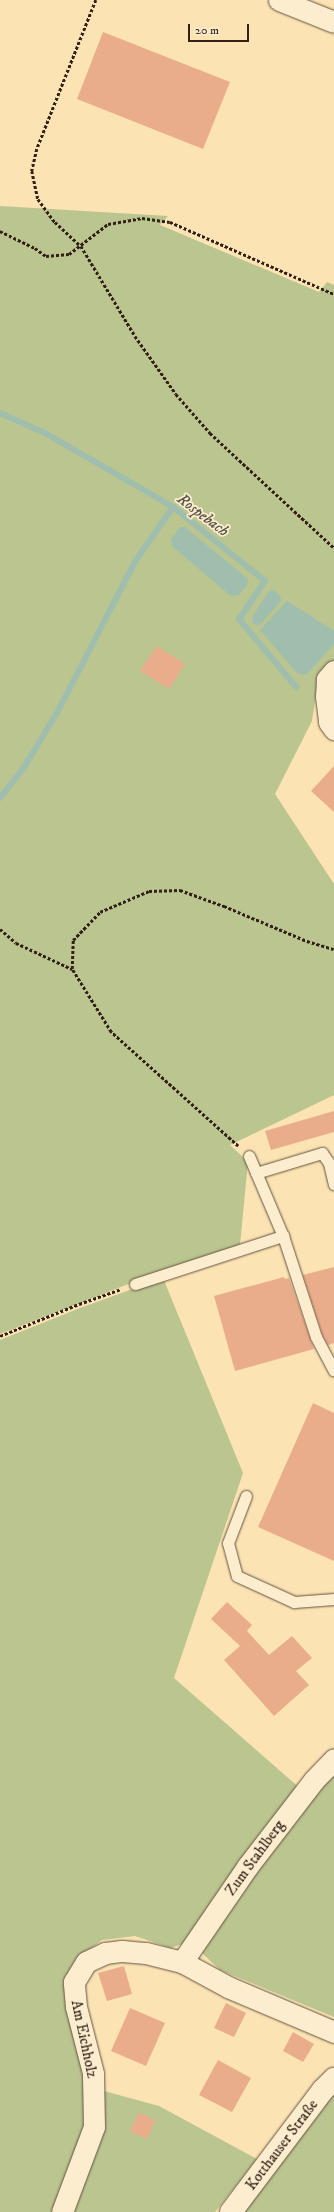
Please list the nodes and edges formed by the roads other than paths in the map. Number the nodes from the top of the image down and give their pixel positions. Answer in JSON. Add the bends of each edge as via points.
{"nodes":[{"id":1,"x":279,"y":0,"type":"edge"},
{"id":2,"x":334,"y":22,"type":"edge"},
{"id":3,"x":334,"y":671,"type":"edge"},
{"id":4,"x":334,"y":729,"type":"edge"},
{"id":5,"x":249,"y":1156,"type":"road end"},
{"id":6,"x":256,"y":1173,"type":"junction"},
{"id":7,"x":334,"y":1184,"type":"edge"},
{"id":8,"x":283,"y":1236,"type":"junction"},
{"id":9,"x":135,"y":1284,"type":"road end"},
{"id":10,"x":334,"y":1371,"type":"edge"},
{"id":11,"x":246,"y":1496,"type":"dead end"},
{"id":12,"x":334,"y":1599,"type":"edge"},
{"id":13,"x":334,"y":1759,"type":"edge"},
{"id":14,"x":182,"y":1962,"type":"junction"},
{"id":15,"x":334,"y":2032,"type":"edge"},
{"id":16,"x":334,"y":2079,"type":"edge"},
{"id":17,"x":62,"y":2212,"type":"edge"},
{"id":18,"x":231,"y":2212,"type":"edge"}],
"edges":[{"from":1,"to":2,"type":"street"},
{"from":3,"to":4,"type":"street","via":[[327,679],[326,696],[329,722]]},
{"from":5,"to":6,"type":"lane"},
{"from":6,"to":7,"type":"lane","via":[[322,1153],[329,1163]]},
{"from":6,"to":8,"type":"lane"},
{"from":8,"to":9,"type":"lane"},
{"from":8,"to":10,"type":"lane","via":[[316,1337]]},
{"from":11,"to":12,"type":"lane","via":[[228,1543],[236,1576],[294,1602]]},
{"from":13,"to":14,"type":"street","name":"Zum Stahlberg","via":[[314,1780],[247,1867]]},
{"from":14,"to":15,"type":"street","name":"Am Eichholz","via":[[228,1987]]},
{"from":14,"to":17,"type":"street","name":"Am Eichholz","via":[[146,1953],[104,1952],[86,1962],[74,1982],[76,2007],[94,2073],[94,2126]]},
{"from":16,"to":18,"type":"street","name":"Kotthauser Straße"}]}
